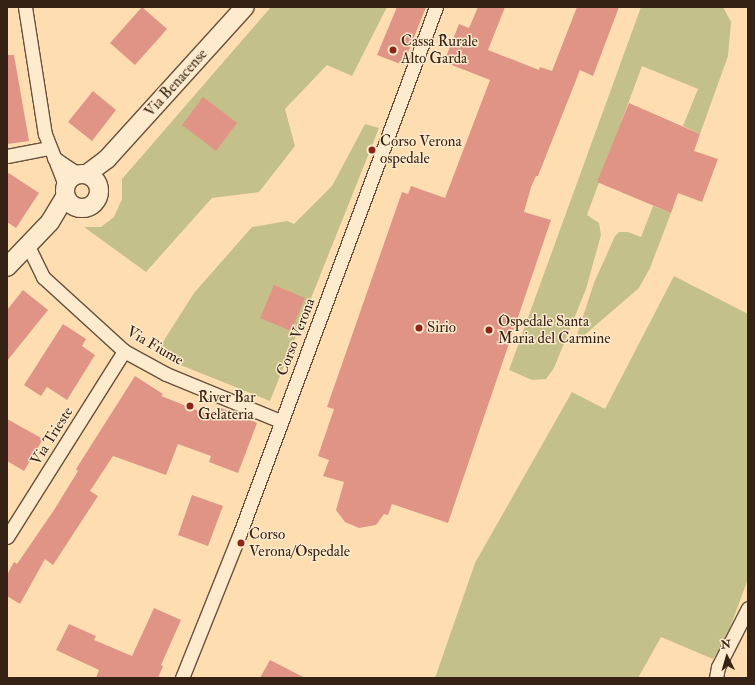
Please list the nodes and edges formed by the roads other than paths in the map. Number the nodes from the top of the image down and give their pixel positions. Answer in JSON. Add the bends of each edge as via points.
{"nodes":[{"id":1,"x":25,"y":7,"type":"edge"},
{"id":2,"x":245,"y":7,"type":"edge"},
{"id":3,"x":436,"y":7,"type":"edge"},
{"id":4,"x":51,"y":153,"type":"junction"},
{"id":5,"x":7,"y":156,"type":"edge"},
{"id":6,"x":107,"y":159,"type":"junction"},
{"id":7,"x":74,"y":183,"type":"junction"},
{"id":8,"x":99,"y":189,"type":"junction"},
{"id":9,"x":80,"y":208,"type":"junction"},
{"id":10,"x":50,"y":222,"type":"junction"},
{"id":11,"x":27,"y":244,"type":"junction"},
{"id":12,"x":7,"y":266,"type":"edge"},
{"id":13,"x":124,"y":351,"type":"junction"},
{"id":14,"x":280,"y":421,"type":"junction"},
{"id":15,"x":7,"y":537,"type":"edge"},
{"id":16,"x":748,"y":608,"type":"edge"},
{"id":17,"x":182,"y":678,"type":"edge"},
{"id":18,"x":716,"y":678,"type":"edge"}],
"edges":[{"from":1,"to":4,"type":"street"},
{"from":2,"to":6,"type":"main road","name":"Via Benacense"},
{"from":3,"to":14,"type":"street","name":"Corso Verona"},
{"from":4,"to":5,"type":"street"},
{"from":4,"to":7,"type":"street"},
{"from":6,"to":7,"type":"main road","name":"Via Benacense"},
{"from":6,"to":8,"type":"main road","name":"Via Benacense"},
{"from":7,"to":8,"type":"main road","via":[[95,180]]},
{"from":7,"to":9,"type":"main road","via":[[71,204]]},
{"from":7,"to":10,"type":"main road","name":"Via Benacense"},
{"from":8,"to":9,"type":"main road","name":"Via Benacense","via":[[94,203]]},
{"from":9,"to":10,"type":"main road","name":"Via Benacense"},
{"from":10,"to":11,"type":"main road","name":"Via Benacense"},
{"from":11,"to":12,"type":"main road","name":"Via Benacense"},
{"from":11,"to":13,"type":"street","name":"Via Fiume","via":[[43,277]]},
{"from":13,"to":14,"type":"street","name":"Via Fiume","via":[[166,374]]},
{"from":13,"to":15,"type":"street","name":"Via Trieste"},
{"from":14,"to":17,"type":"street","name":"Corso Verona","via":[[240,533]]},
{"from":16,"to":18,"type":"street","via":[[718,667]]}]}
